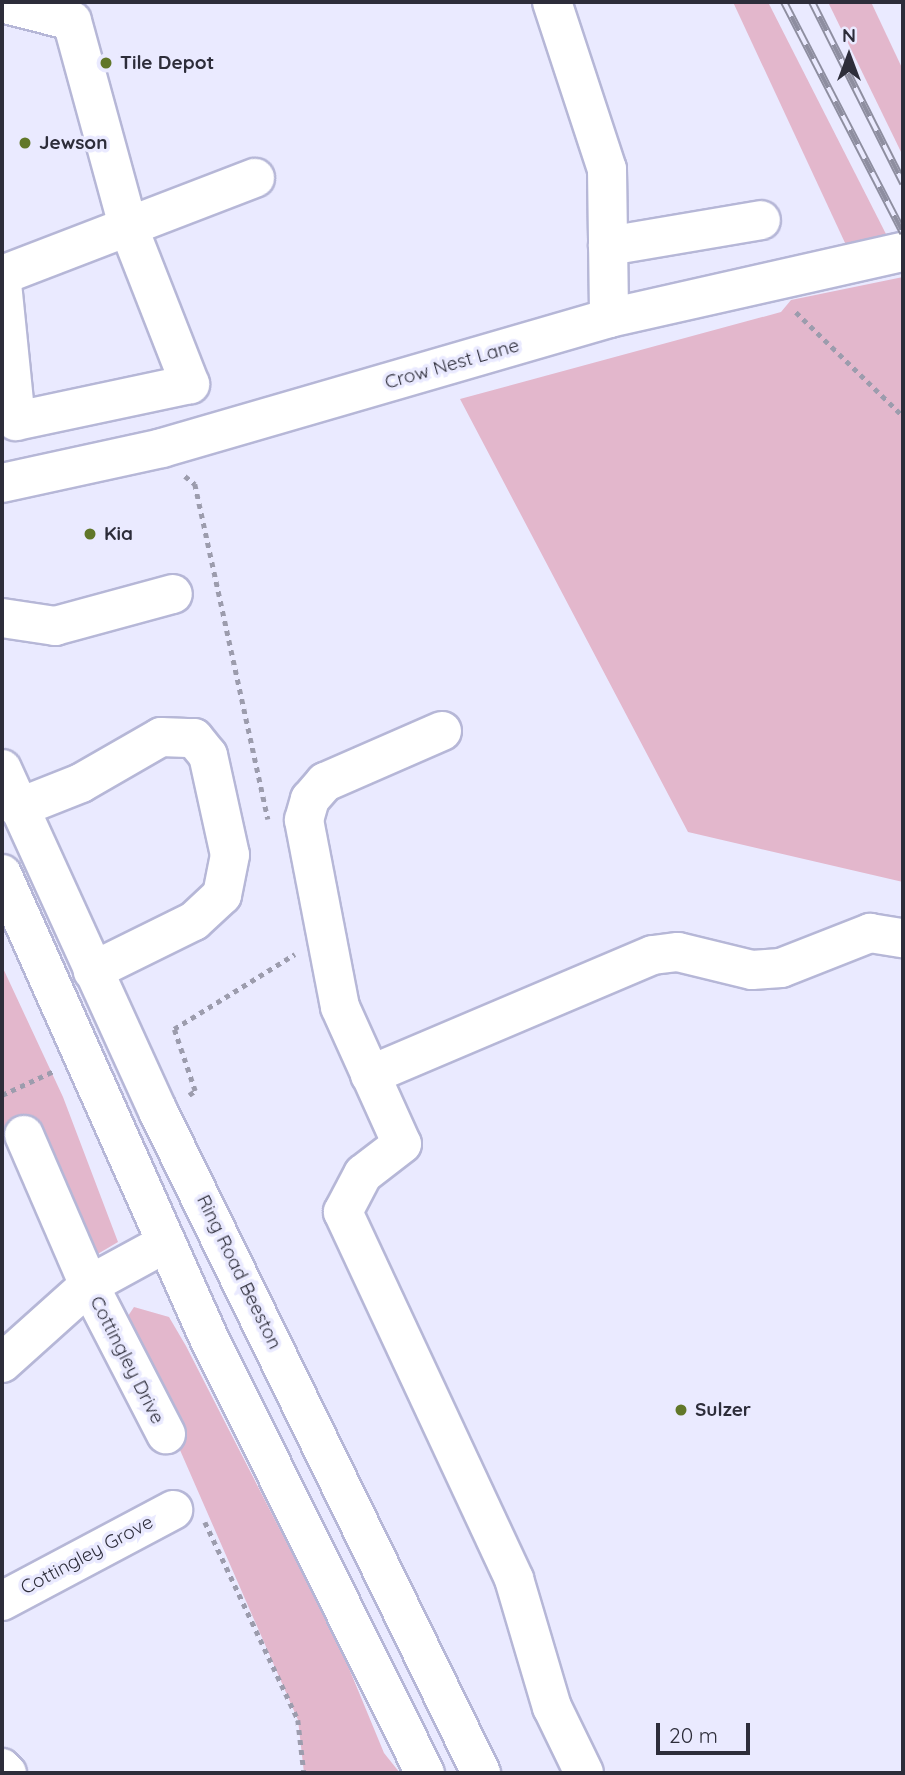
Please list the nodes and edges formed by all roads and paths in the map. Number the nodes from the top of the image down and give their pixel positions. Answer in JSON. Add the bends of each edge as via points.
{"nodes":[{"id":1,"x":552,"y":2,"type":"edge"},
{"id":2,"x":2,"y":3,"type":"edge"},
{"id":3,"x":255,"y":178,"type":"dead end"},
{"id":4,"x":761,"y":220,"type":"dead end"},
{"id":5,"x":128,"y":226,"type":"junction"},
{"id":6,"x":608,"y":246,"type":"junction"},
{"id":7,"x":903,"y":252,"type":"edge"},
{"id":8,"x":2,"y":275,"type":"edge"},
{"id":9,"x":770,"y":282,"type":"junction"},
{"id":10,"x":2,"y":283,"type":"edge"},
{"id":11,"x":609,"y":318,"type":"junction"},
{"id":12,"x":903,"y":416,"type":"edge"},
{"id":13,"x":2,"y":483,"type":"edge"},
{"id":14,"x":173,"y":594,"type":"dead end"},
{"id":15,"x":2,"y":618,"type":"edge"},
{"id":16,"x":442,"y":731,"type":"dead end"},
{"id":17,"x":2,"y":769,"type":"edge"},
{"id":18,"x":18,"y":808,"type":"junction"},
{"id":19,"x":2,"y":874,"type":"edge"},
{"id":20,"x":903,"y":938,"type":"edge"},
{"id":21,"x":93,"y":971,"type":"junction"},
{"id":22,"x":58,"y":1069,"type":"dead end"},
{"id":23,"x":370,"y":1075,"type":"junction"},
{"id":24,"x":2,"y":1095,"type":"edge"},
{"id":25,"x":24,"y":1135,"type":"dead end"},
{"id":26,"x":166,"y":1243,"type":"junction"},
{"id":27,"x":89,"y":1285,"type":"junction"},
{"id":28,"x":2,"y":1363,"type":"edge"},
{"id":29,"x":166,"y":1434,"type":"dead end"},
{"id":30,"x":186,"y":1511,"type":"joint"},
{"id":31,"x":2,"y":1601,"type":"edge"},
{"id":32,"x":2,"y":1768,"type":"edge"},
{"id":33,"x":6,"y":1773,"type":"edge"},
{"id":34,"x":304,"y":1773,"type":"edge"},
{"id":35,"x":425,"y":1773,"type":"edge"},
{"id":36,"x":481,"y":1773,"type":"edge"},
{"id":37,"x":584,"y":1773,"type":"edge"}],
"edges":[{"from":1,"to":6,"type":"main road","via":[[607,169]]},
{"from":2,"to":5,"type":"main road","via":[[72,21]]},
{"from":3,"to":5,"type":"main road"},
{"from":4,"to":6,"type":"main road"},
{"from":5,"to":8,"type":"main road"},
{"from":5,"to":10,"type":"main road","via":[[191,384],[16,421]]},
{"from":6,"to":11,"type":"main road"},
{"from":7,"to":9,"type":"main road","name":"Crow Nest Lane"},
{"from":9,"to":11,"type":"main road","name":"Crow Nest Lane"},
{"from":9,"to":12,"type":"path"},
{"from":11,"to":13,"type":"main road","name":"Crow Nest Lane","via":[[162,448]]},
{"from":14,"to":15,"type":"main road","via":[[55,626]]},
{"from":16,"to":23,"type":"main road","via":[[325,782],[310,799],[304,820],[340,1007]]},
{"from":17,"to":18,"type":"main road","name":"Ring Road Beeston"},
{"from":18,"to":21,"type":"main road","name":"Ring Road Beeston"},
{"from":18,"to":21,"type":"main road","via":[[82,782],[161,737],[194,738],[208,755],[230,855],[222,895],[194,921]]},
{"from":19,"to":26,"type":"main road"},
{"from":20,"to":23,"type":"main road","via":[[870,933],[781,968],[752,970],[678,952],[653,954]]},
{"from":21,"to":36,"type":"main road","name":"Ring Road Beeston"},
{"from":22,"to":24,"type":"path"},
{"from":23,"to":37,"type":"main road","via":[[402,1144],[356,1185],[343,1212],[346,1228],[514,1579],[552,1707]]},
{"from":25,"to":27,"type":"main road","name":"Cottingley Drive"},
{"from":26,"to":27,"type":"main road","name":"Cottingley Drive"},
{"from":26,"to":35,"type":"main road"},
{"from":27,"to":28,"type":"main road","name":"Cottingley Drive"},
{"from":27,"to":29,"type":"main road","name":"Cottingley Drive"},
{"from":30,"to":31,"type":"main road","name":"Cottingley Grove"},
{"from":30,"to":34,"type":"path","via":[[298,1720]]},
{"from":32,"to":33,"type":"main road"}]}
